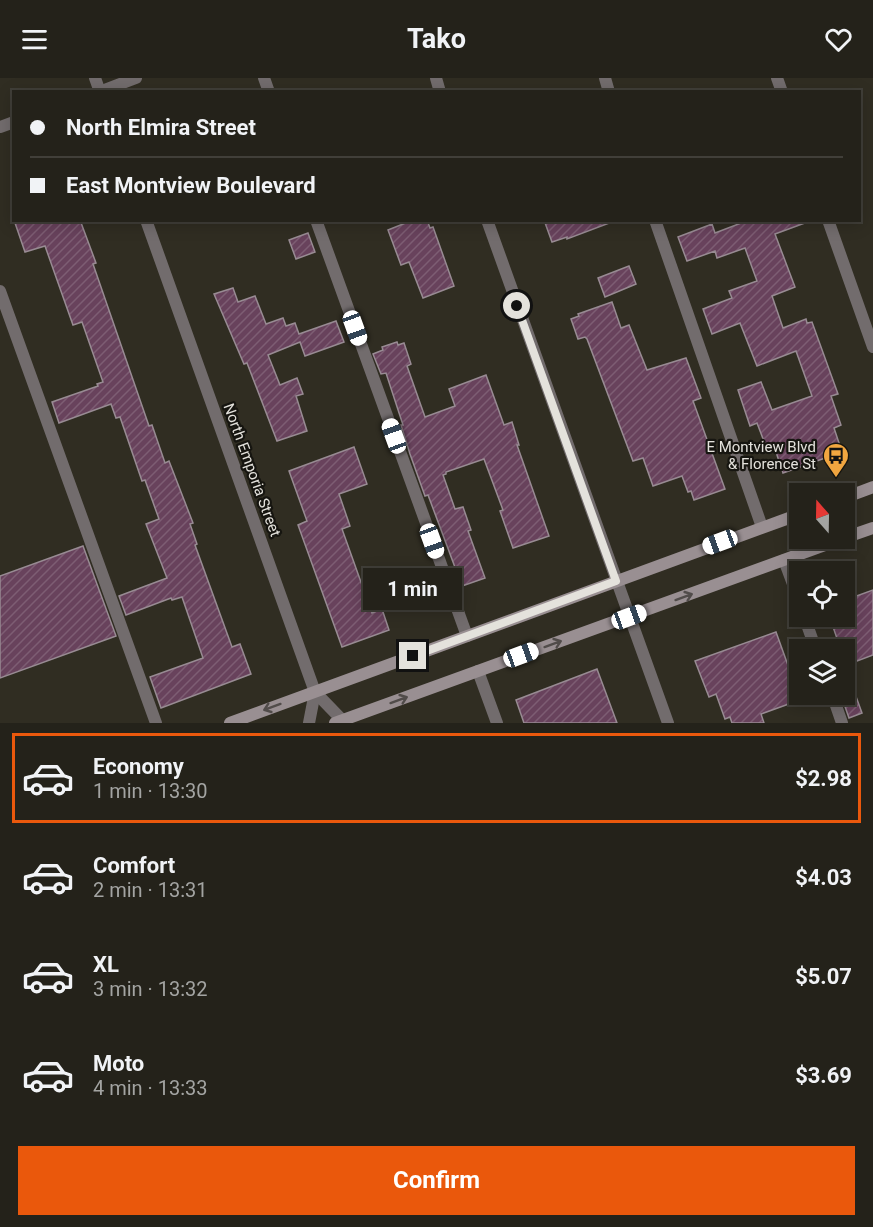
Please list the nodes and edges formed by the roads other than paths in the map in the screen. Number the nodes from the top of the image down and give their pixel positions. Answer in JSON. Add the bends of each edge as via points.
{"nodes":[{"id":1,"x":136,"y":78,"type":"edge"},
{"id":2,"x":103,"y":90,"type":"edge"},
{"id":3,"x":147,"y":222,"type":"edge"},
{"id":4,"x":317,"y":222,"type":"edge"},
{"id":5,"x":487,"y":222,"type":"edge"},
{"id":6,"x":655,"y":222,"type":"edge"},
{"id":7,"x":829,"y":222,"type":"edge"},
{"id":8,"x":0,"y":291,"type":"edge"},
{"id":9,"x":873,"y":347,"type":"edge"},
{"id":10,"x":873,"y":487,"type":"edge"},
{"id":11,"x":855,"y":494,"type":"edge"},
{"id":12,"x":789,"y":518,"type":"edge"},
{"id":13,"x":762,"y":527,"type":"junction"},
{"id":14,"x":873,"y":528,"type":"edge"},
{"id":15,"x":855,"y":534,"type":"edge"},
{"id":16,"x":814,"y":549,"type":"edge"},
{"id":17,"x":784,"y":560,"type":"junction"},
{"id":18,"x":789,"y":573,"type":"edge"},
{"id":19,"x":616,"y":581,"type":"junction"},
{"id":20,"x":629,"y":617,"type":"junction"},
{"id":21,"x":467,"y":636,"type":"junction"},
{"id":22,"x":478,"y":671,"type":"junction"},
{"id":23,"x":315,"y":692,"type":"junction"},
{"id":24,"x":836,"y":705,"type":"edge"},
{"id":25,"x":341,"y":722,"type":"edge"},
{"id":26,"x":156,"y":723,"type":"edge"},
{"id":27,"x":230,"y":723,"type":"edge"},
{"id":28,"x":309,"y":723,"type":"edge"},
{"id":29,"x":497,"y":723,"type":"edge"},
{"id":30,"x":668,"y":723,"type":"edge"},
{"id":31,"x":842,"y":723,"type":"edge"}],
"edges":[{"from":1,"to":2,"type":"street"},
{"from":3,"to":23,"type":"street","name":"North Emporia Street"},
{"from":4,"to":21,"type":"street"},
{"from":5,"to":19,"type":"street"},
{"from":6,"to":13,"type":"street"},
{"from":7,"to":9,"type":"street"},
{"from":8,"to":26,"type":"street"},
{"from":10,"to":11,"type":"main road"},
{"from":12,"to":13,"type":"main road"},
{"from":13,"to":19,"type":"main road"},
{"from":14,"to":15,"type":"main road"},
{"from":16,"to":17,"type":"main road"},
{"from":17,"to":18,"type":"street"},
{"from":20,"to":17,"type":"main road","one_way":true},
{"from":19,"to":20,"type":"street"},
{"from":19,"to":21,"type":"main road"},
{"from":22,"to":20,"type":"main road","one_way":true},
{"from":20,"to":30,"type":"street"},
{"from":21,"to":23,"type":"main road"},
{"from":25,"to":22,"type":"main road","one_way":true},
{"from":22,"to":29,"type":"street"},
{"from":23,"to":25,"type":"street","name":"North Emporia Street"},
{"from":23,"to":27,"type":"main road","one_way":true},
{"from":23,"to":28,"type":"street"},
{"from":24,"to":31,"type":"street"}]}
